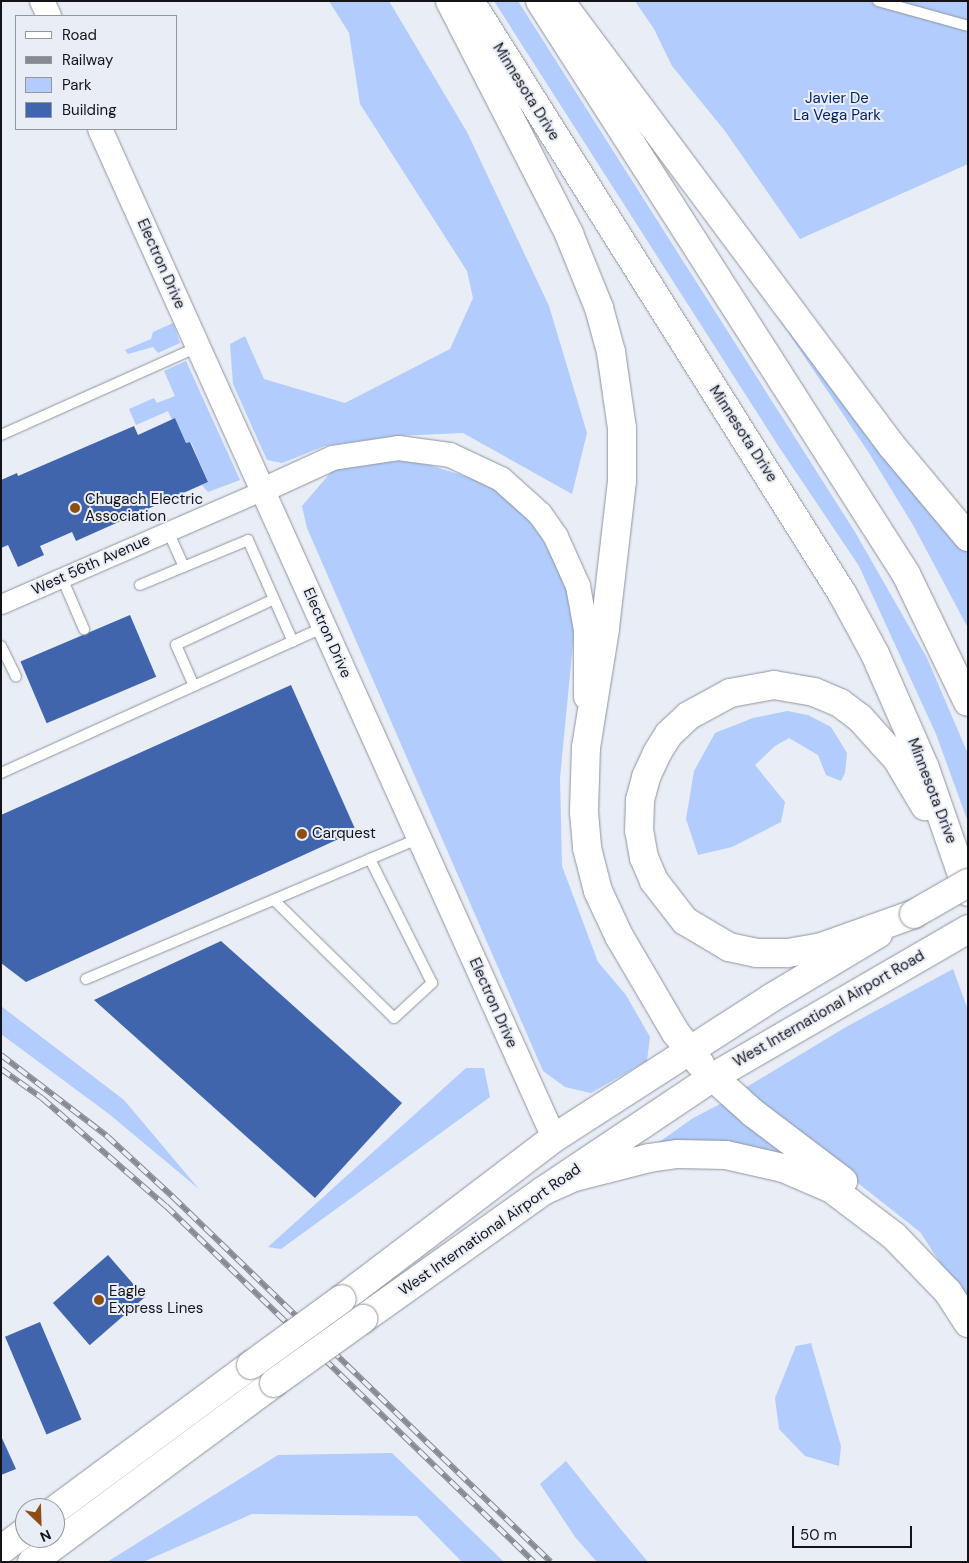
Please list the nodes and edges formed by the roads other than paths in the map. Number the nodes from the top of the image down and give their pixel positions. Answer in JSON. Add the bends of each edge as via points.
{"nodes":[{"id":1,"x":42,"y":1,"type":"edge"},
{"id":2,"x":450,"y":1,"type":"edge"},
{"id":3,"x":470,"y":1,"type":"edge"},
{"id":4,"x":540,"y":1,"type":"edge"},
{"id":5,"x":560,"y":1,"type":"edge"},
{"id":6,"x":878,"y":1,"type":"edge"},
{"id":7,"x":49,"y":15,"type":"edge"},
{"id":8,"x":968,"y":26,"type":"edge"},
{"id":9,"x":100,"y":130,"type":"edge"},
{"id":10,"x":198,"y":347,"type":"junction"},
{"id":11,"x":1,"y":435,"type":"edge"},
{"id":12,"x":262,"y":490,"type":"junction"},
{"id":13,"x":168,"y":532,"type":"junction"},
{"id":14,"x":968,"y":537,"type":"edge"},
{"id":15,"x":184,"y":567,"type":"junction"},
{"id":16,"x":62,"y":578,"type":"junction"},
{"id":17,"x":140,"y":585,"type":"dead end"},
{"id":18,"x":918,"y":595,"type":"junction"},
{"id":19,"x":274,"y":599,"type":"junction"},
{"id":20,"x":1,"y":604,"type":"edge"},
{"id":21,"x":325,"y":627,"type":"junction"},
{"id":22,"x":84,"y":630,"type":"dead end"},
{"id":23,"x":292,"y":642,"type":"junction"},
{"id":24,"x":1,"y":646,"type":"edge"},
{"id":25,"x":968,"y":663,"type":"edge"},
{"id":26,"x":16,"y":677,"type":"dead end"},
{"id":27,"x":194,"y":686,"type":"junction"},
{"id":28,"x":968,"y":702,"type":"edge"},
{"id":29,"x":586,"y":747,"type":"junction"},
{"id":30,"x":1,"y":773,"type":"edge"},
{"id":31,"x":420,"y":838,"type":"junction"},
{"id":32,"x":370,"y":859,"type":"junction"},
{"id":33,"x":966,"y":883,"type":"edge"},
{"id":34,"x":274,"y":900,"type":"junction"},
{"id":35,"x":914,"y":914,"type":"junction"},
{"id":36,"x":968,"y":930,"type":"edge"},
{"id":37,"x":86,"y":979,"type":"dead end"},
{"id":38,"x":687,"y":1050,"type":"junction"},
{"id":39,"x":713,"y":1077,"type":"junction"},
{"id":40,"x":554,"y":1138,"type":"junction"},
{"id":41,"x":543,"y":1191,"type":"junction"},
{"id":42,"x":931,"y":1273,"type":"junction"},
{"id":43,"x":968,"y":1323,"type":"edge"},
{"id":44,"x":65,"y":1503,"type":"edge"},
{"id":45,"x":15,"y":1540,"type":"edge"},
{"id":46,"x":1,"y":1550,"type":"edge"},
{"id":47,"x":32,"y":1562,"type":"edge"}],
"edges":[{"from":1,"to":7,"type":"street"},
{"from":2,"to":29,"type":"main road","via":[[569,234],[599,308],[611,352],[622,428],[622,480],[605,629]]},
{"from":3,"to":33,"type":"main road","name":"Minnesota Drive","via":[[842,593],[904,718]]},
{"from":4,"to":18,"type":"main road"},
{"from":5,"to":14,"type":"main road","via":[[891,445]]},
{"from":6,"to":8,"type":"lane"},
{"from":9,"to":10,"type":"street","name":"Electron Drive"},
{"from":10,"to":11,"type":"lane"},
{"from":10,"to":12,"type":"street","name":"Electron Drive"},
{"from":12,"to":13,"type":"street","name":"West 56th Avenue"},
{"from":12,"to":21,"type":"street","name":"Electron Drive"},
{"from":12,"to":29,"type":"street","via":[[333,458],[398,448],[450,455],[501,479],[540,514],[556,537],[578,586],[586,630]]},
{"from":13,"to":15,"type":"lane"},
{"from":13,"to":16,"type":"street","name":"West 56th Avenue"},
{"from":15,"to":17,"type":"lane"},
{"from":15,"to":19,"type":"lane","via":[[248,540]]},
{"from":16,"to":20,"type":"street","name":"West 56th Avenue"},
{"from":16,"to":22,"type":"lane"},
{"from":18,"to":25,"type":"main road"},
{"from":18,"to":28,"type":"main road"},
{"from":19,"to":23,"type":"lane"},
{"from":19,"to":27,"type":"lane","via":[[176,644]]},
{"from":21,"to":23,"type":"lane"},
{"from":21,"to":31,"type":"street","name":"Electron Drive"},
{"from":23,"to":27,"type":"lane"},
{"from":24,"to":26,"type":"lane"},
{"from":27,"to":30,"type":"lane"},
{"from":29,"to":38,"type":"main road","via":[[584,812],[587,848],[598,891],[619,936]]},
{"from":31,"to":32,"type":"lane"},
{"from":31,"to":40,"type":"street","name":"Electron Drive"},
{"from":32,"to":34,"type":"lane"},
{"from":32,"to":34,"type":"lane","via":[[432,983],[394,1018]]},
{"from":33,"to":35,"type":"main road","name":"West International Airport Road","bridge":true},
{"from":33,"to":35,"type":"main road","via":[[898,759],[881,738],[840,703],[794,687],[752,687],[708,702],[669,734],[646,777],[639,831],[644,858],[654,881],[668,903],[686,921],[729,947],[757,953],[788,953],[822,947]]},
{"from":34,"to":37,"type":"lane"},
{"from":35,"to":38,"type":"main road","name":"West International Airport Road"},
{"from":36,"to":39,"type":"main road","name":"West International Airport Road"},
{"from":38,"to":39,"type":"main road"},
{"from":38,"to":40,"type":"main road","name":"West International Airport Road"},
{"from":39,"to":41,"type":"main road","name":"West International Airport Road"},
{"from":39,"to":42,"type":"main road","via":[[753,1113],[900,1229],[919,1250]]},
{"from":40,"to":41,"type":"main road","via":[[555,1168]]},
{"from":40,"to":44,"type":"main road","name":"West International Airport Road","bridge":true},
{"from":41,"to":42,"type":"main road","via":[[575,1177],[649,1158],[707,1153],[753,1160],[804,1175],[832,1189],[894,1236]]},
{"from":41,"to":47,"type":"main road","name":"West International Airport Road","bridge":true,"via":[[274,1383]]},
{"from":42,"to":43,"type":"main road"},
{"from":45,"to":46,"type":"main road"}]}
